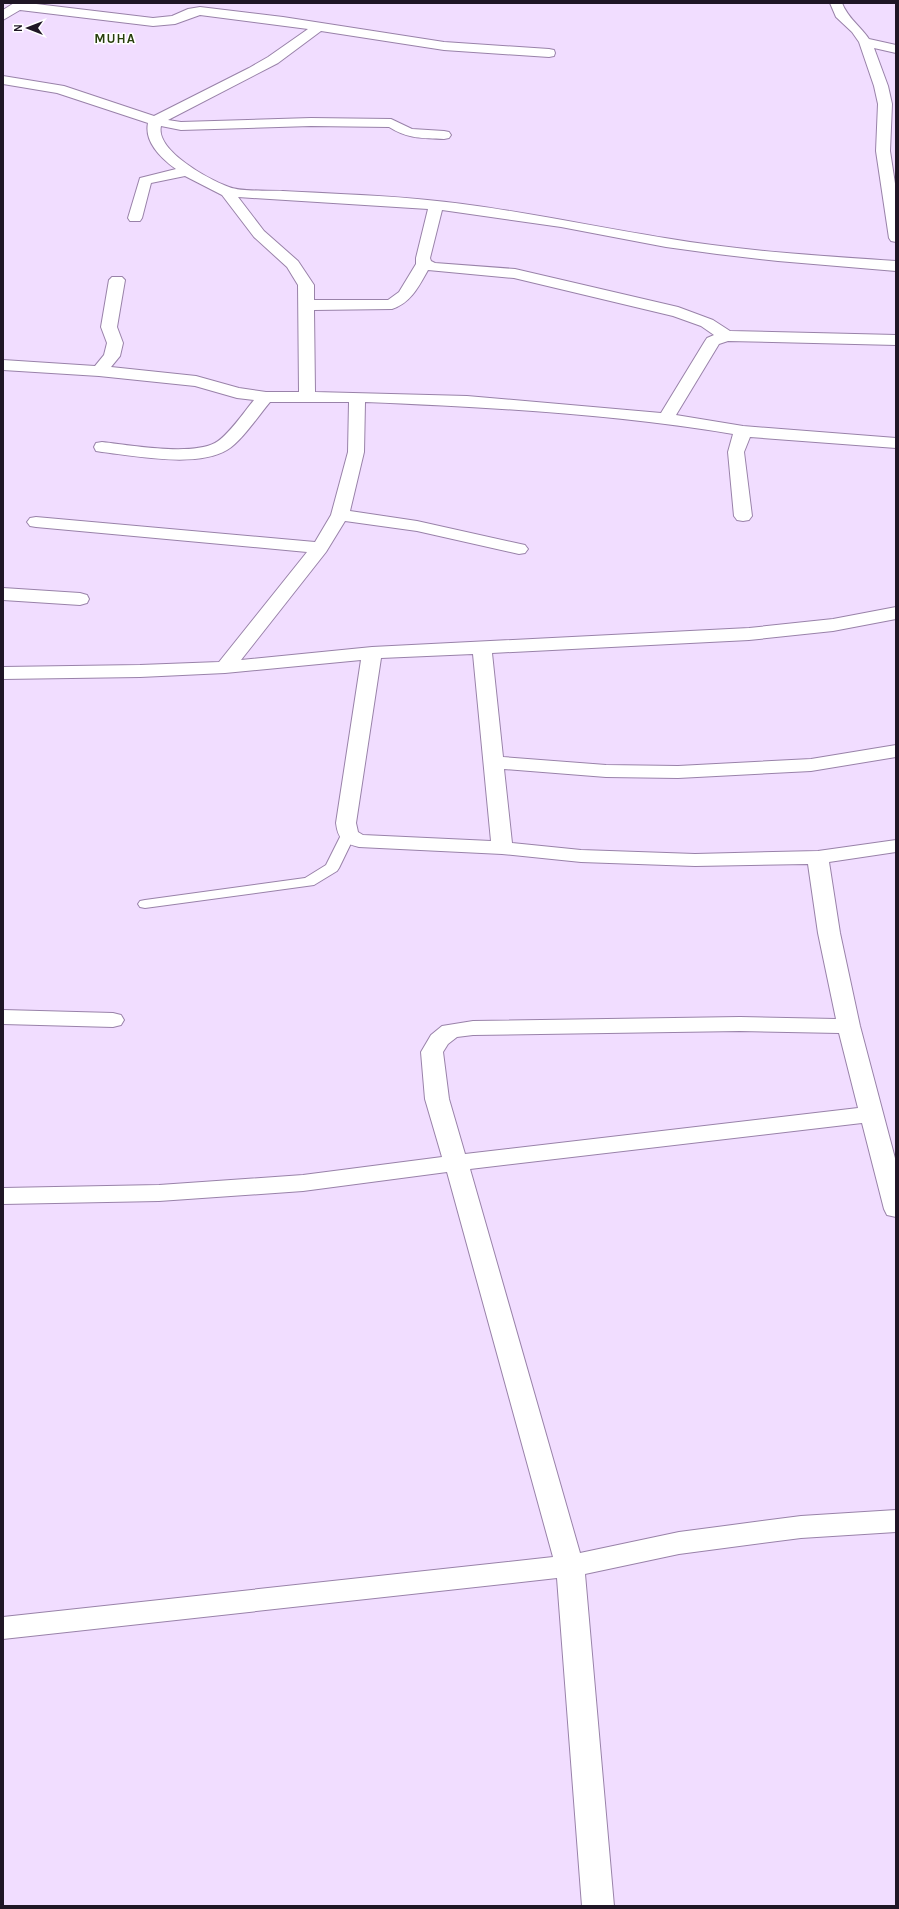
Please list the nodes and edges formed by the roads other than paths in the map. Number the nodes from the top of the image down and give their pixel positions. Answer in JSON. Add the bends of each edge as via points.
{"nodes":[{"id":1,"x":836,"y":3,"type":"edge"},
{"id":2,"x":21,"y":4,"type":"edge"},
{"id":3,"x":3,"y":16,"type":"edge"},
{"id":4,"x":318,"y":27,"type":"junction"},
{"id":5,"x":865,"y":42,"type":"junction"},
{"id":6,"x":896,"y":49,"type":"edge"},
{"id":7,"x":549,"y":53,"type":"dead end"},
{"id":8,"x":3,"y":80,"type":"edge"},
{"id":9,"x":155,"y":121,"type":"junction"},
{"id":10,"x":444,"y":135,"type":"dead end"},
{"id":11,"x":187,"y":171,"type":"junction"},
{"id":12,"x":227,"y":192,"type":"junction"},
{"id":13,"x":436,"y":205,"type":"junction"},
{"id":14,"x":134,"y":218,"type":"dead end"},
{"id":15,"x":896,"y":238,"type":"edge"},
{"id":16,"x":424,"y":264,"type":"junction"},
{"id":17,"x":896,"y":266,"type":"edge"},
{"id":18,"x":117,"y":280,"type":"dead end"},
{"id":19,"x":306,"y":305,"type":"junction"},
{"id":20,"x":726,"y":336,"type":"junction"},
{"id":21,"x":896,"y":340,"type":"edge"},
{"id":22,"x":3,"y":365,"type":"edge"},
{"id":23,"x":99,"y":370,"type":"junction"},
{"id":24,"x":266,"y":397,"type":"junction"},
{"id":25,"x":357,"y":397,"type":"junction"},
{"id":26,"x":307,"y":398,"type":"junction"},
{"id":27,"x":666,"y":418,"type":"junction"},
{"id":28,"x":743,"y":431,"type":"junction"},
{"id":29,"x":896,"y":443,"type":"edge"},
{"id":30,"x":102,"y":447,"type":"dead end"},
{"id":31,"x":340,"y":515,"type":"junction"},
{"id":32,"x":743,"y":516,"type":"dead end"},
{"id":33,"x":36,"y":522,"type":"dead end"},
{"id":34,"x":320,"y":548,"type":"junction"},
{"id":35,"x":519,"y":549,"type":"dead end"},
{"id":36,"x":3,"y":594,"type":"edge"},
{"id":37,"x":80,"y":600,"type":"dead end"},
{"id":38,"x":896,"y":613,"type":"edge"},
{"id":39,"x":482,"y":648,"type":"junction"},
{"id":40,"x":372,"y":653,"type":"junction"},
{"id":41,"x":225,"y":667,"type":"junction"},
{"id":42,"x":3,"y":673,"type":"edge"},
{"id":43,"x":896,"y":751,"type":"edge"},
{"id":44,"x":494,"y":762,"type":"junction"},
{"id":45,"x":348,"y":835,"type":"junction"},
{"id":46,"x":896,"y":846,"type":"edge"},
{"id":47,"x":502,"y":848,"type":"junction"},
{"id":48,"x":818,"y":857,"type":"junction"},
{"id":49,"x":145,"y":904,"type":"dead end"},
{"id":50,"x":3,"y":1017,"type":"edge"},
{"id":51,"x":113,"y":1020,"type":"dead end"},
{"id":52,"x":849,"y":1026,"type":"junction"},
{"id":53,"x":871,"y":1114,"type":"junction"},
{"id":54,"x":456,"y":1163,"type":"junction"},
{"id":55,"x":3,"y":1196,"type":"edge"},
{"id":56,"x":896,"y":1209,"type":"edge"},
{"id":57,"x":896,"y":1520,"type":"edge"},
{"id":58,"x":570,"y":1566,"type":"junction"},
{"id":59,"x":3,"y":1628,"type":"edge"},
{"id":60,"x":598,"y":1906,"type":"edge"}],
"edges":[{"from":1,"to":5,"type":"street","via":[[840,14]]},
{"from":2,"to":3,"type":"street"},
{"from":2,"to":4,"type":"street","via":[[153,22],[170,21],[200,11]]},
{"from":4,"to":7,"type":"street","via":[[444,46]]},
{"from":4,"to":9,"type":"street","via":[[254,71]]},
{"from":5,"to":6,"type":"street"},
{"from":5,"to":15,"type":"street","via":[[881,86],[884,104],[883,151]]},
{"from":8,"to":9,"type":"street","via":[[66,91]]},
{"from":9,"to":10,"type":"street","via":[[181,126],[311,122],[391,123],[398,125],[403,131]]},
{"from":9,"to":11,"type":"street","via":[[153,130],[159,145],[171,159]]},
{"from":11,"to":12,"type":"street"},
{"from":11,"to":14,"type":"street","via":[[145,181]]},
{"from":12,"to":13,"type":"street"},
{"from":12,"to":19,"type":"street","via":[[259,234],[293,264],[306,285]]},
{"from":13,"to":16,"type":"street","via":[[423,258]]},
{"from":13,"to":17,"type":"street","via":[[562,223],[716,250]]},
{"from":16,"to":19,"type":"street","via":[[403,298],[396,304]]},
{"from":16,"to":20,"type":"street","via":[[515,274],[678,312],[707,323]]},
{"from":18,"to":23,"type":"street","via":[[108,327],[115,343],[112,356]]},
{"from":19,"to":26,"type":"street"},
{"from":20,"to":21,"type":"street"},
{"from":20,"to":27,"type":"street","via":[[714,341],[707,350]]},
{"from":22,"to":23,"type":"street"},
{"from":23,"to":24,"type":"street","via":[[196,381],[237,393]]},
{"from":24,"to":26,"type":"street"},
{"from":24,"to":30,"type":"street","via":[[222,446],[204,453],[164,453]]},
{"from":25,"to":26,"type":"street"},
{"from":25,"to":27,"type":"street","via":[[468,401]]},
{"from":25,"to":31,"type":"street","via":[[356,452]]},
{"from":27,"to":28,"type":"street"},
{"from":28,"to":29,"type":"street"},
{"from":28,"to":32,"type":"street","via":[[736,452]]},
{"from":31,"to":34,"type":"street"},
{"from":31,"to":35,"type":"street","via":[[417,526]]},
{"from":33,"to":34,"type":"street"},
{"from":34,"to":41,"type":"street"},
{"from":36,"to":37,"type":"street"},
{"from":38,"to":39,"type":"street","via":[[833,625],[750,634]]},
{"from":39,"to":40,"type":"street"},
{"from":39,"to":44,"type":"street"},
{"from":40,"to":41,"type":"street"},
{"from":40,"to":45,"type":"street","via":[[346,824]]},
{"from":41,"to":42,"type":"street"},
{"from":43,"to":44,"type":"street","via":[[811,765],[678,772],[606,771]]},
{"from":44,"to":47,"type":"street"},
{"from":45,"to":47,"type":"street","via":[[359,841]]},
{"from":45,"to":49,"type":"lane","via":[[332,868],[309,882]]},
{"from":46,"to":48,"type":"street"},
{"from":47,"to":48,"type":"street","via":[[581,856],[680,859]]},
{"from":48,"to":52,"type":"street","via":[[829,933]]},
{"from":50,"to":51,"type":"street"},
{"from":52,"to":53,"type":"street"},
{"from":52,"to":54,"type":"street","via":[[740,1024],[473,1028],[450,1031],[438,1040],[432,1052],[437,1099]]},
{"from":53,"to":54,"type":"street"},
{"from":53,"to":56,"type":"street"},
{"from":54,"to":55,"type":"street","via":[[303,1183],[160,1193]]},
{"from":54,"to":58,"type":"street"},
{"from":57,"to":58,"type":"street","via":[[801,1527],[679,1543]]},
{"from":58,"to":59,"type":"street"},
{"from":58,"to":60,"type":"street"}]}
